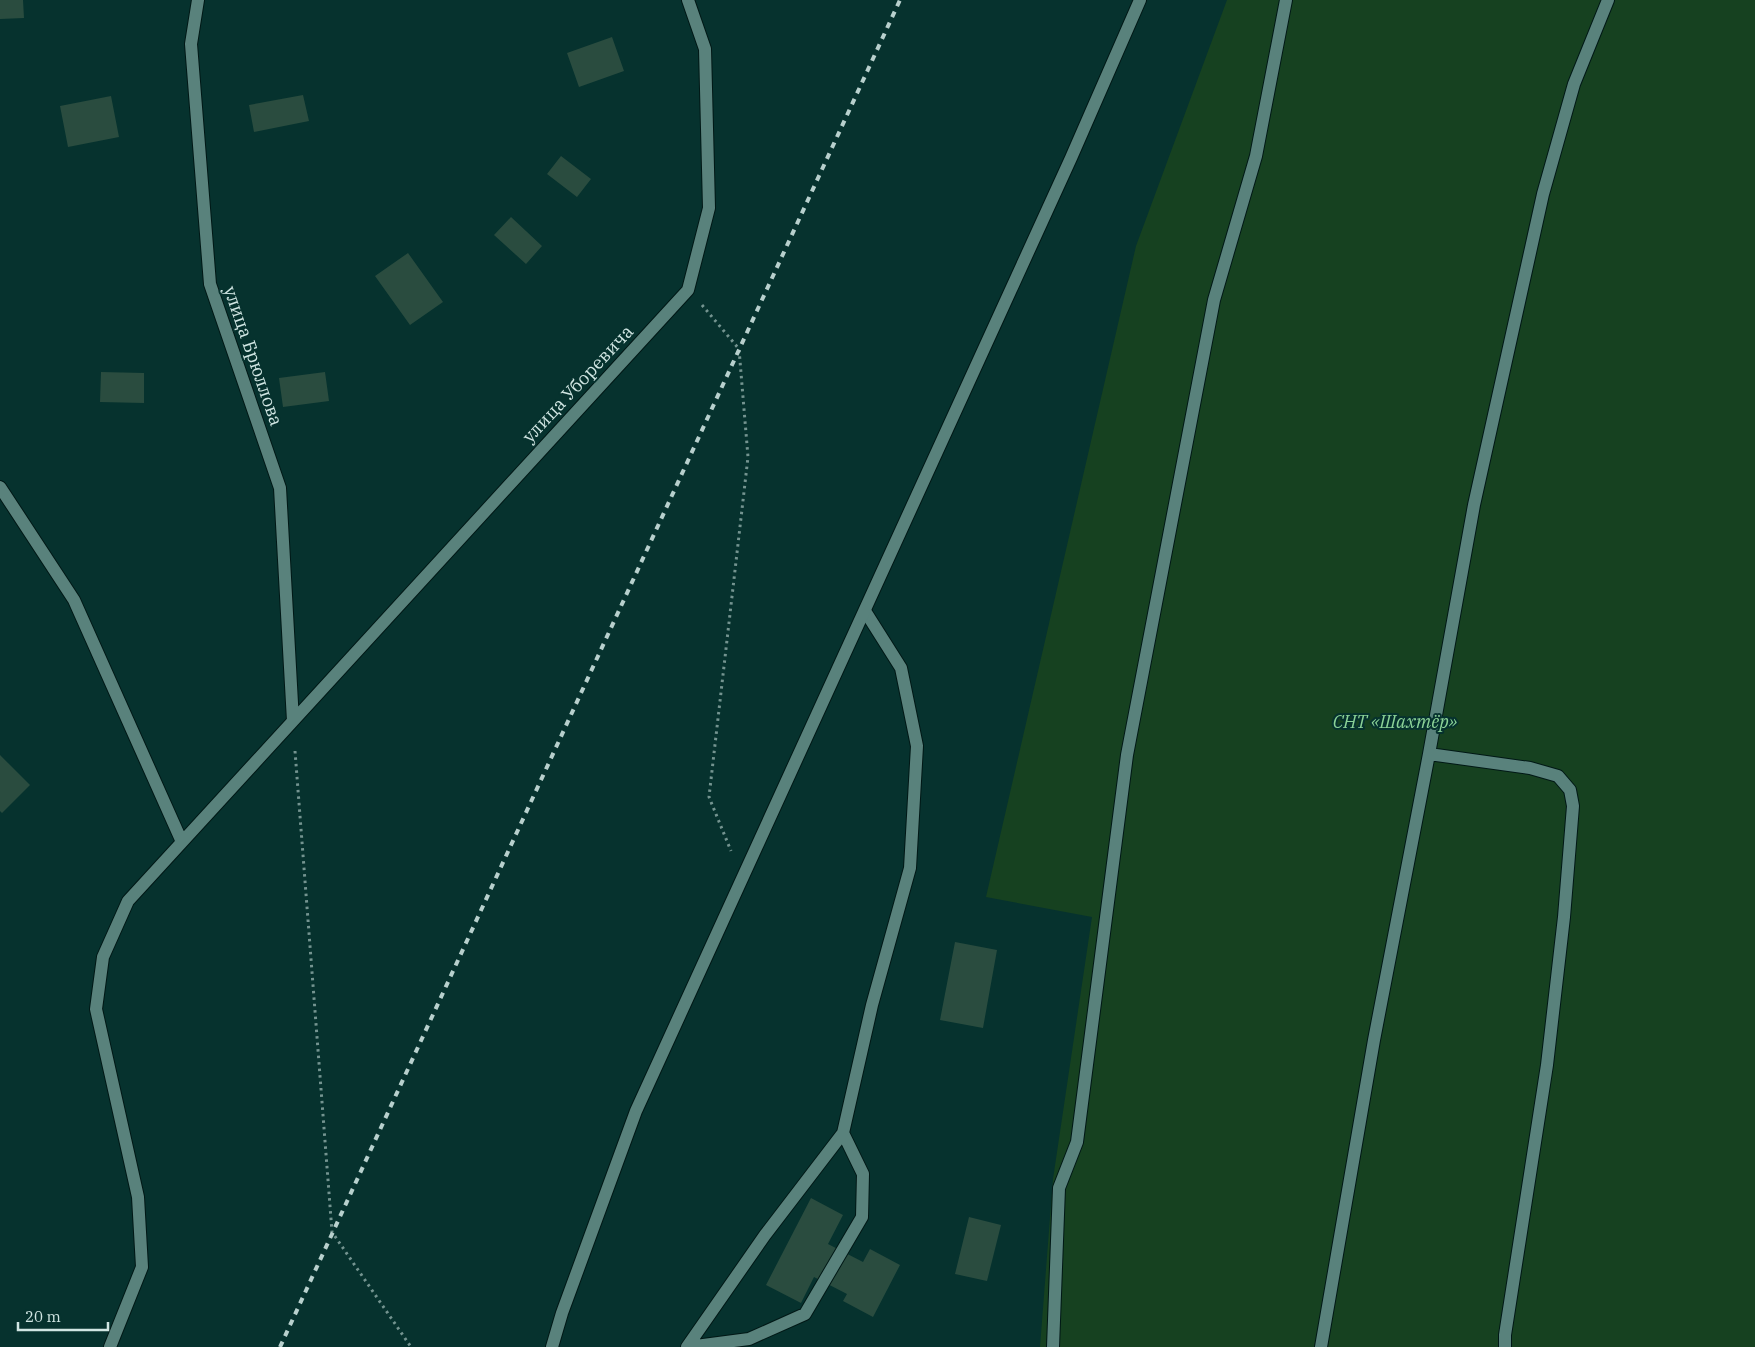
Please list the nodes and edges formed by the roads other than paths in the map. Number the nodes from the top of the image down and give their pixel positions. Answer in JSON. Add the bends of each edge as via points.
{"nodes":[{"id":1,"x":198,"y":0,"type":"edge"},
{"id":2,"x":688,"y":0,"type":"edge"},
{"id":3,"x":1140,"y":0,"type":"edge"},
{"id":4,"x":1286,"y":0,"type":"edge"},
{"id":5,"x":1608,"y":0,"type":"edge"},
{"id":6,"x":0,"y":487,"type":"edge"},
{"id":7,"x":865,"y":610,"type":"junction"},
{"id":8,"x":293,"y":721,"type":"junction"},
{"id":9,"x":1429,"y":754,"type":"junction"},
{"id":10,"x":182,"y":842,"type":"junction"},
{"id":11,"x":842,"y":1133,"type":"junction"},
{"id":12,"x":110,"y":1347,"type":"edge"},
{"id":13,"x":552,"y":1347,"type":"edge"},
{"id":14,"x":687,"y":1347,"type":"edge"},
{"id":15,"x":1053,"y":1347,"type":"edge"},
{"id":16,"x":1321,"y":1347,"type":"edge"},
{"id":17,"x":1505,"y":1347,"type":"edge"}],
"edges":[{"from":1,"to":8,"type":"street","name":"улица Брюллова","via":[[191,44],[210,284],[280,488]]},
{"from":2,"to":8,"type":"street","name":"улица Уборевича","via":[[705,49],[710,208],[688,290]]},
{"from":3,"to":7,"type":"street"},
{"from":4,"to":15,"type":"street","via":[[1256,156],[1214,300],[1127,755],[1076,1142],[1059,1188]]},
{"from":5,"to":9,"type":"street","via":[[1574,84],[1544,194],[1474,505]]},
{"from":6,"to":10,"type":"street","via":[[74,600]]},
{"from":7,"to":11,"type":"street","via":[[901,668],[917,746],[910,868],[872,1006]]},
{"from":7,"to":13,"type":"street","via":[[636,1111]]},
{"from":8,"to":10,"type":"street","name":"улица Уборевича"},
{"from":9,"to":16,"type":"street","via":[[1374,1040]]},
{"from":9,"to":17,"type":"street","via":[[1530,768],[1558,776],[1570,790],[1573,806],[1548,1055]]},
{"from":10,"to":12,"type":"street","name":"улица Уборевича","via":[[128,901],[103,957],[96,1009],[138,1197],[142,1267]]},
{"from":11,"to":14,"type":"street","via":[[765,1235]]},
{"from":11,"to":14,"type":"street","via":[[863,1174],[862,1217],[805,1314],[749,1339]]}]}
